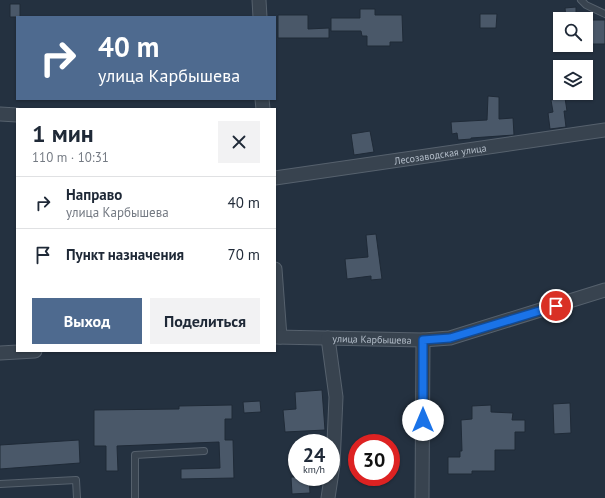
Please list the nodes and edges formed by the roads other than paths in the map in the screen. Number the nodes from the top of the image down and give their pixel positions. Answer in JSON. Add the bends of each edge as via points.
{"nodes":[{"id":1,"x":259,"y":0,"type":"edge"},
{"id":2,"x":581,"y":0,"type":"edge"},
{"id":3,"x":605,"y":14,"type":"edge"},
{"id":4,"x":260,"y":16,"type":"edge"},
{"id":5,"x":0,"y":114,"type":"edge"},
{"id":6,"x":16,"y":115,"type":"edge"},
{"id":7,"x":605,"y":130,"type":"edge"},
{"id":8,"x":276,"y":178,"type":"edge"},
{"id":9,"x":605,"y":290,"type":"edge"},
{"id":10,"x":276,"y":292,"type":"edge"},
{"id":11,"x":278,"y":337,"type":"edge"},
{"id":12,"x":328,"y":338,"type":"junction"},
{"id":13,"x":423,"y":340,"type":"junction"},
{"id":14,"x":18,"y":352,"type":"edge"},
{"id":15,"x":0,"y":353,"type":"edge"},
{"id":16,"x":204,"y":451,"type":"dead end"},
{"id":17,"x":0,"y":484,"type":"edge"},
{"id":18,"x":77,"y":498,"type":"edge"},
{"id":19,"x":135,"y":498,"type":"edge"},
{"id":20,"x":328,"y":498,"type":"edge"},
{"id":21,"x":422,"y":498,"type":"edge"}],
"edges":[{"from":1,"to":4,"type":"street"},
{"from":2,"to":3,"type":"lane"},
{"from":5,"to":6,"type":"street"},
{"from":7,"to":8,"type":"street","name":"Лесозаводская улица"},
{"from":9,"to":13,"type":"street","name":"улица Карбышева","via":[[450,338]]},
{"from":10,"to":11,"type":"street"},
{"from":11,"to":12,"type":"street","name":"улица Карбышева"},
{"from":12,"to":13,"type":"street","name":"улица Карбышева"},
{"from":12,"to":20,"type":"street","via":[[336,397],[334,464]]},
{"from":13,"to":21,"type":"street"},
{"from":14,"to":15,"type":"street"},
{"from":16,"to":19,"type":"lane","via":[[135,455]]},
{"from":17,"to":18,"type":"lane","via":[[76,480]]}]}
